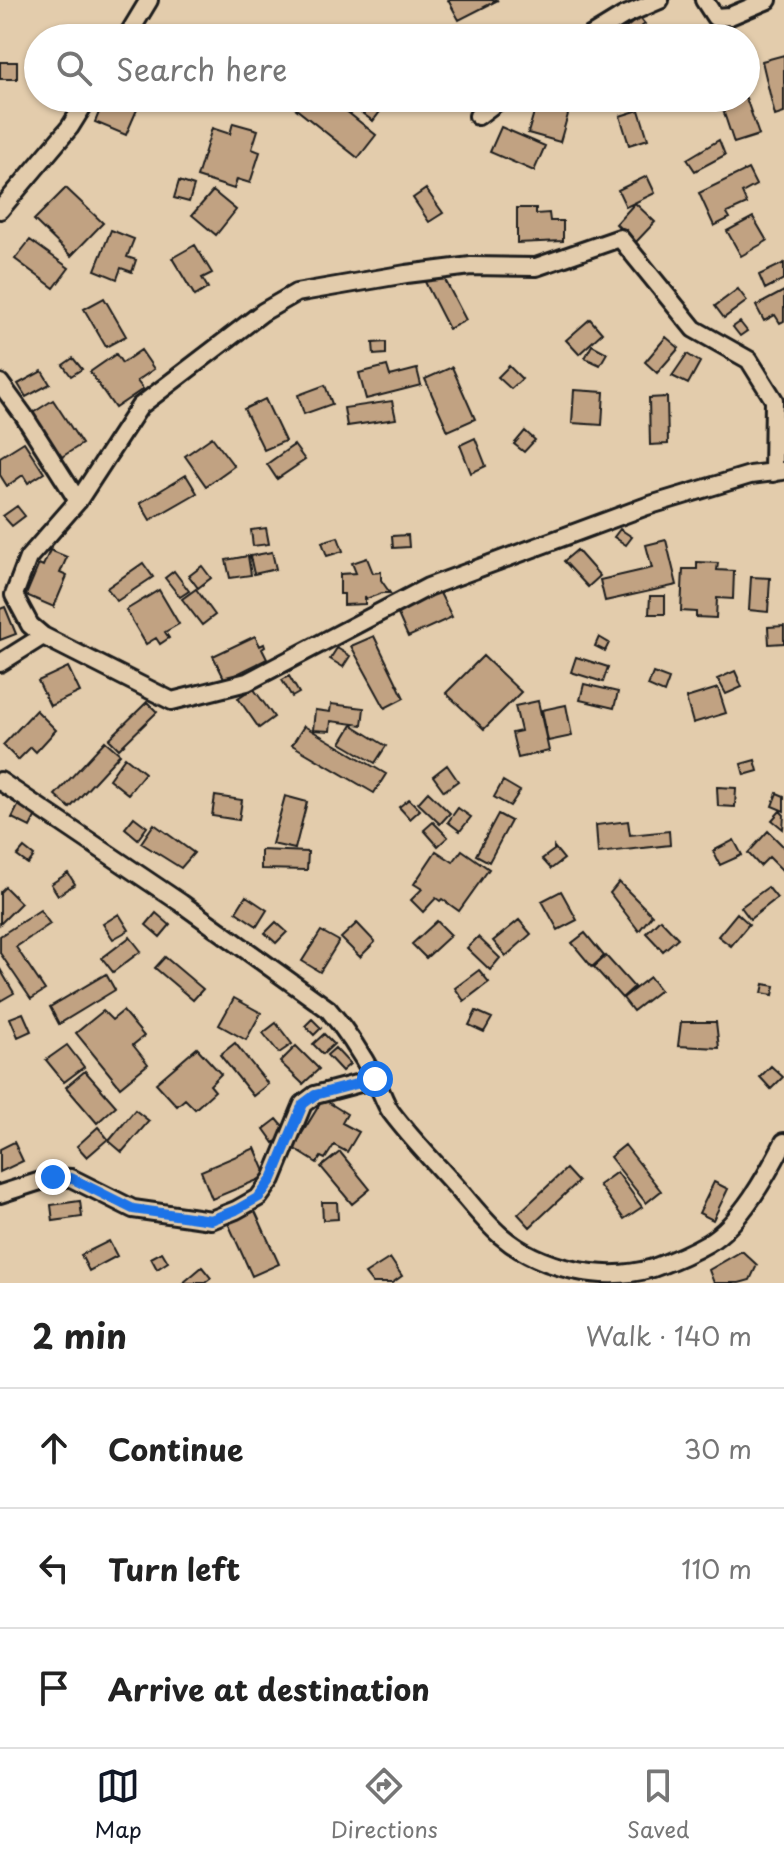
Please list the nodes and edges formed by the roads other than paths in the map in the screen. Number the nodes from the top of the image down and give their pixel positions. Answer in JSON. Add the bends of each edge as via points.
{"nodes":[{"id":1,"x":149,"y":0,"type":"edge"},
{"id":2,"x":660,"y":0,"type":"edge"},
{"id":3,"x":704,"y":0,"type":"edge"},
{"id":4,"x":768,"y":0,"type":"edge"},
{"id":5,"x":134,"y":24,"type":"edge"},
{"id":6,"x":610,"y":24,"type":"edge"},
{"id":7,"x":79,"y":112,"type":"edge"},
{"id":8,"x":483,"y":112,"type":"edge"},
{"id":9,"x":478,"y":116,"type":"dead end"},
{"id":10,"x":0,"y":210,"type":"edge"},
{"id":11,"x":0,"y":383,"type":"edge"},
{"id":12,"x":778,"y":472,"type":"edge"},
{"id":13,"x":78,"y":501,"type":"junction"},
{"id":14,"x":43,"y":636,"type":"junction"},
{"id":15,"x":0,"y":663,"type":"edge"},
{"id":16,"x":0,"y":781,"type":"edge"},
{"id":17,"x":375,"y":1079,"type":"junction"},
{"id":18,"x":784,"y":1142,"type":"edge"},
{"id":19,"x":0,"y":1194,"type":"edge"}],
"edges":[{"from":1,"to":5,"type":"street"},
{"from":2,"to":6,"type":"street"},
{"from":3,"to":4,"type":"street","via":[[715,17]]},
{"from":7,"to":10,"type":"street"},
{"from":8,"to":9,"type":"street"},
{"from":11,"to":13,"type":"street"},
{"from":12,"to":13,"type":"street","via":[[774,400],[749,360],[694,329],[620,238],[536,267],[471,266],[296,293],[140,406]]},
{"from":12,"to":14,"type":"street","via":[[750,475],[647,506],[428,587],[247,682],[172,701]]},
{"from":13,"to":14,"type":"street","via":[[28,558],[14,595],[30,625]]},
{"from":14,"to":15,"type":"street"},
{"from":16,"to":17,"type":"street","via":[[328,1009]]},
{"from":17,"to":18,"type":"street","via":[[390,1110],[501,1236],[533,1256],[596,1276],[639,1273],[711,1241],[741,1213]]},
{"from":17,"to":19,"type":"street","via":[[315,1095],[303,1104],[272,1179],[259,1197],[211,1220],[133,1209],[71,1178],[53,1177]]}]}
